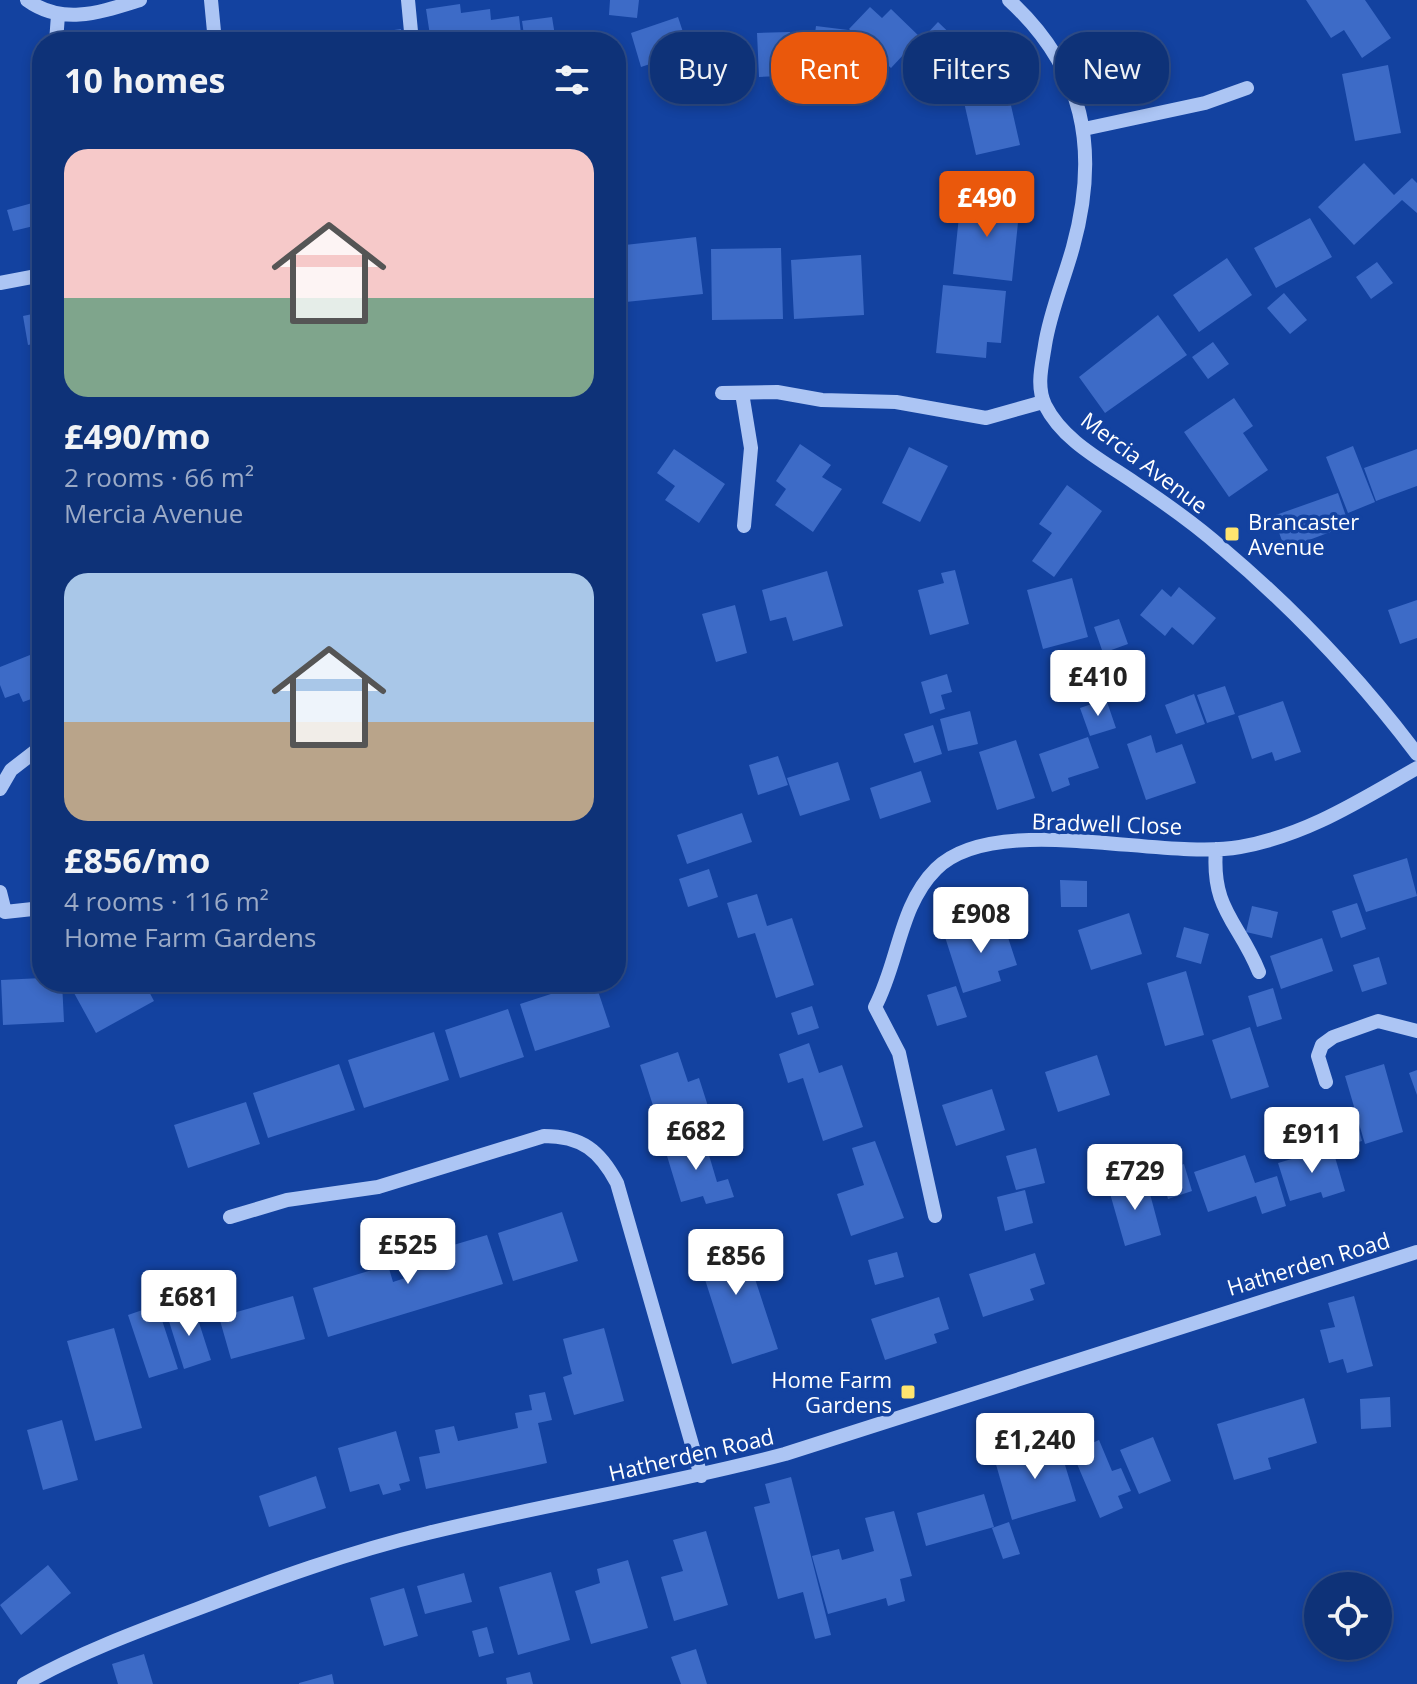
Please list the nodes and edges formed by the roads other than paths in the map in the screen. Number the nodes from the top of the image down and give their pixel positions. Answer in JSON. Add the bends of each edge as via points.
{"nodes":[{"id":1,"x":27,"y":0,"type":"edge"},
{"id":2,"x":140,"y":0,"type":"edge"},
{"id":3,"x":211,"y":0,"type":"edge"},
{"id":4,"x":408,"y":0,"type":"edge"},
{"id":5,"x":1009,"y":0,"type":"edge"},
{"id":6,"x":58,"y":15,"type":"junction"},
{"id":7,"x":57,"y":32,"type":"edge"},
{"id":8,"x":214,"y":32,"type":"edge"},
{"id":9,"x":411,"y":32,"type":"edge"},
{"id":10,"x":1247,"y":88,"type":"dead end"},
{"id":11,"x":1084,"y":129,"type":"junction"},
{"id":12,"x":32,"y":277,"type":"edge"},
{"id":13,"x":0,"y":283,"type":"edge"},
{"id":14,"x":722,"y":393,"type":"dead end"},
{"id":15,"x":742,"y":393,"type":"junction"},
{"id":16,"x":1043,"y":402,"type":"junction"},
{"id":17,"x":744,"y":526,"type":"dead end"},
{"id":18,"x":32,"y":753,"type":"edge"},
{"id":19,"x":1417,"y":754,"type":"edge"},
{"id":20,"x":1417,"y":768,"type":"edge"},
{"id":21,"x":0,"y":789,"type":"edge"},
{"id":22,"x":1216,"y":849,"type":"junction"},
{"id":23,"x":0,"y":892,"type":"edge"},
{"id":24,"x":32,"y":910,"type":"edge"},
{"id":25,"x":3,"y":915,"type":"edge"},
{"id":26,"x":1259,"y":972,"type":"dead end"},
{"id":27,"x":1417,"y":1031,"type":"edge"},
{"id":28,"x":1326,"y":1082,"type":"dead end"},
{"id":29,"x":935,"y":1216,"type":"dead end"},
{"id":30,"x":230,"y":1217,"type":"dead end"},
{"id":31,"x":1417,"y":1252,"type":"edge"},
{"id":32,"x":701,"y":1476,"type":"junction"},
{"id":33,"x":24,"y":1684,"type":"edge"}],
"edges":[{"from":1,"to":6,"type":"street"},
{"from":2,"to":6,"type":"street","via":[[87,15]]},
{"from":3,"to":8,"type":"street"},
{"from":4,"to":9,"type":"street"},
{"from":5,"to":11,"type":"street","via":[[1055,51]]},
{"from":6,"to":7,"type":"street"},
{"from":10,"to":11,"type":"street","via":[[1205,103]]},
{"from":11,"to":16,"type":"street","via":[[1083,196],[1047,329],[1040,376]]},
{"from":12,"to":13,"type":"street"},
{"from":14,"to":15,"type":"street"},
{"from":15,"to":16,"type":"street","via":[[896,402],[986,418]]},
{"from":15,"to":17,"type":"street","via":[[751,448]]},
{"from":16,"to":19,"type":"street","name":"Mercia Avenue","via":[[1071,438],[1212,539],[1254,576],[1374,700]]},
{"from":18,"to":21,"type":"street"},
{"from":20,"to":22,"type":"street","name":"Bradwell Close","via":[[1325,822],[1262,842]]},
{"from":22,"to":26,"type":"street","via":[[1214,871],[1226,916]]},
{"from":22,"to":29,"type":"street","name":"Bradwell Close","via":[[1028,840],[981,845],[955,854],[935,869],[915,898],[875,1007],[899,1053]]},
{"from":23,"to":25,"type":"street"},
{"from":24,"to":25,"type":"street"},
{"from":27,"to":28,"type":"street","via":[[1378,1021],[1333,1037],[1318,1056]]},
{"from":30,"to":32,"type":"street","via":[[287,1200],[378,1187],[544,1136],[567,1136],[590,1146],[617,1183]]},
{"from":31,"to":32,"type":"street","name":"Hatherden Road","via":[[839,1439]]},
{"from":32,"to":33,"type":"street","name":"Hatherden Road","via":[[363,1551],[126,1636]]}]}
